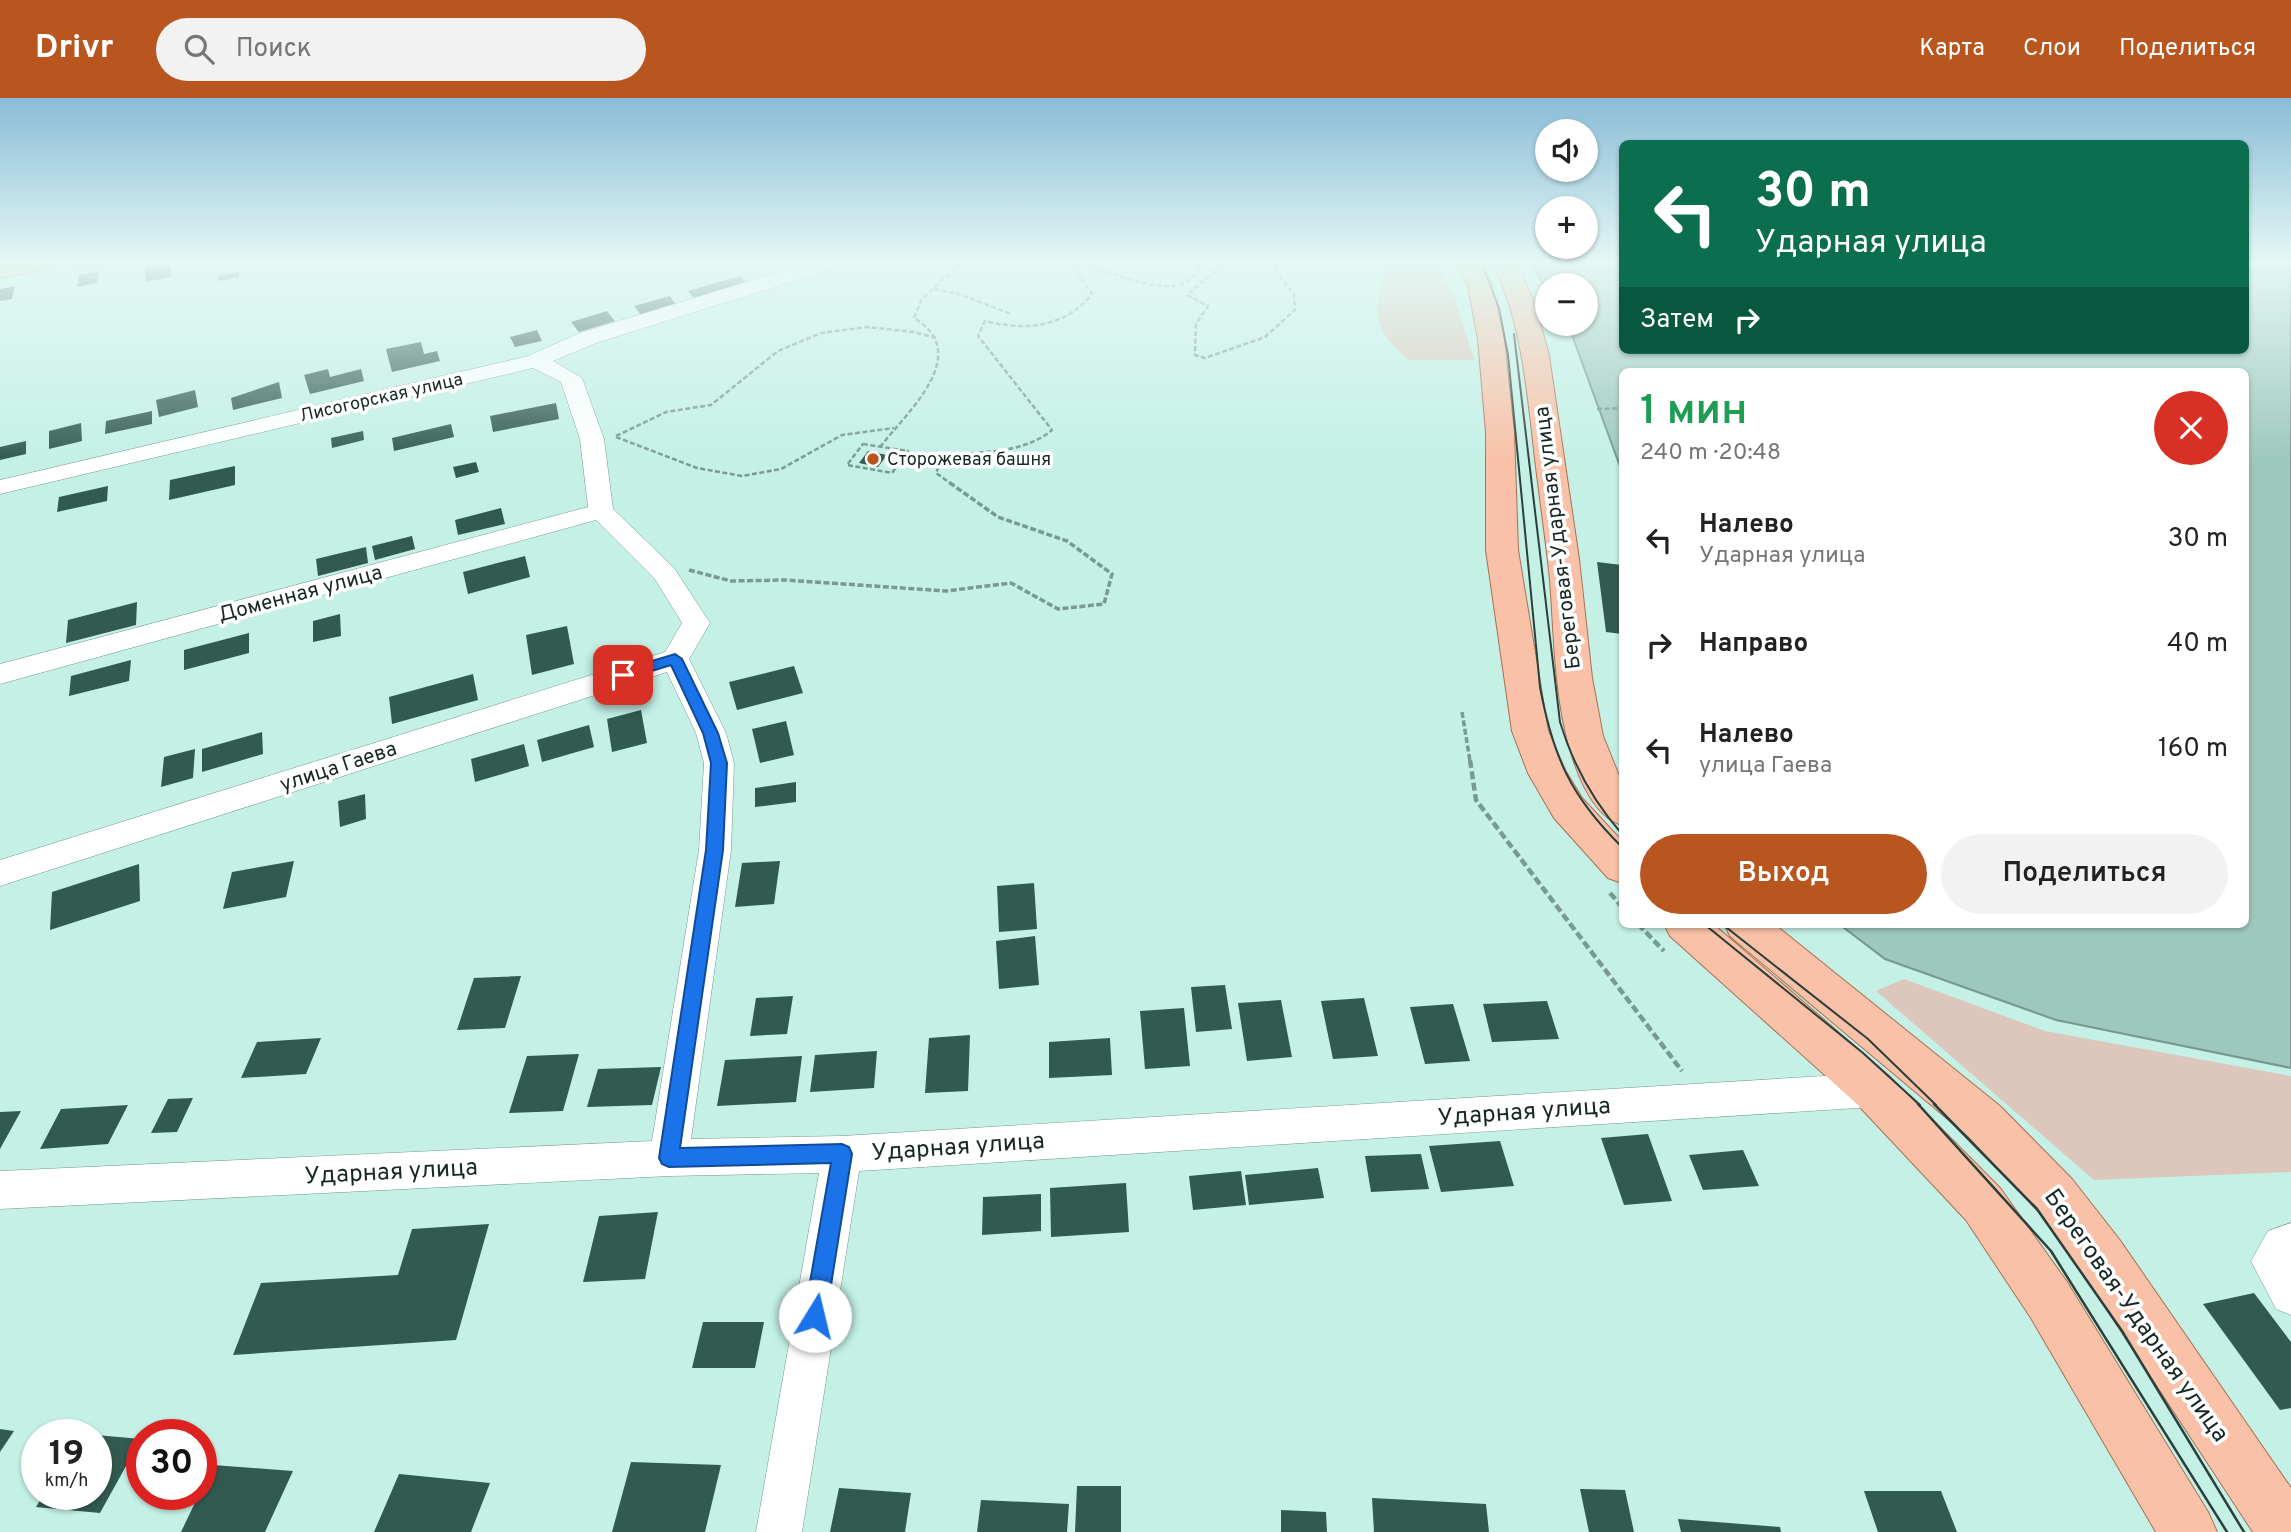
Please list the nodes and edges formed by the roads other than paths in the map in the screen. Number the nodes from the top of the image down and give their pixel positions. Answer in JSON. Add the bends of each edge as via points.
{"nodes":[{"id":1,"x":621,"y":328,"type":"edge"},
{"id":2,"x":1489,"y":328,"type":"edge"},
{"id":3,"x":1529,"y":328,"type":"edge"},
{"id":4,"x":534,"y":360,"type":"junction"},
{"id":5,"x":0,"y":487,"type":"edge"},
{"id":6,"x":601,"y":511,"type":"junction"},
{"id":7,"x":675,"y":659,"type":"junction"},
{"id":8,"x":0,"y":674,"type":"edge"},
{"id":9,"x":1619,"y":806,"type":"edge"},
{"id":10,"x":1619,"y":864,"type":"edge"},
{"id":11,"x":0,"y":873,"type":"edge"},
{"id":12,"x":1750,"y":928,"type":"edge"},
{"id":13,"x":1676,"y":939,"type":"edge"},
{"id":14,"x":1873,"y":1090,"type":"junction"},
{"id":15,"x":842,"y":1154,"type":"junction"},
{"id":16,"x":669,"y":1158,"type":"junction"},
{"id":17,"x":0,"y":1190,"type":"edge"},
{"id":18,"x":2291,"y":1243,"type":"edge"},
{"id":19,"x":2291,"y":1294,"type":"edge"},
{"id":20,"x":779,"y":1532,"type":"edge"},
{"id":21,"x":2188,"y":1532,"type":"edge"},
{"id":22,"x":2287,"y":1532,"type":"edge"}],
"edges":[{"from":1,"to":4,"type":"street","name":"Лисогорская улица"},
{"from":2,"to":10,"type":"main road","name":"Береговая-Ударная улица","via":[[1500,432],[1502,550],[1530,731],[1547,774],[1568,808]]},
{"from":3,"to":9,"type":"main road","name":"Береговая-Ударная улица","via":[[1566,579],[1577,706],[1601,776]]},
{"from":4,"to":5,"type":"street","name":"Лисогорская улица"},
{"from":4,"to":6,"type":"street","via":[[571,378],[604,438]]},
{"from":6,"to":7,"type":"street","via":[[665,575],[696,623]]},
{"from":6,"to":8,"type":"street","name":"Доменная улица"},
{"from":7,"to":11,"type":"street","name":"улица Гаева"},
{"from":7,"to":16,"type":"street","via":[[711,733],[719,763],[715,850]]},
{"from":12,"to":22,"type":"main road","name":"Береговая-Ударная улица","via":[[1984,1121],[2055,1195]]},
{"from":13,"to":14,"type":"main road"},
{"from":14,"to":15,"type":"street","name":"Ударная улица"},
{"from":14,"to":21,"type":"main road","via":[[1948,1164],[2014,1245]]},
{"from":15,"to":16,"type":"street","name":"Ударная улица"},
{"from":15,"to":20,"type":"street"},
{"from":16,"to":17,"type":"street","name":"Ударная улица"},
{"from":18,"to":19,"type":"street","via":[[2281,1245],[2272,1261]]}]}
